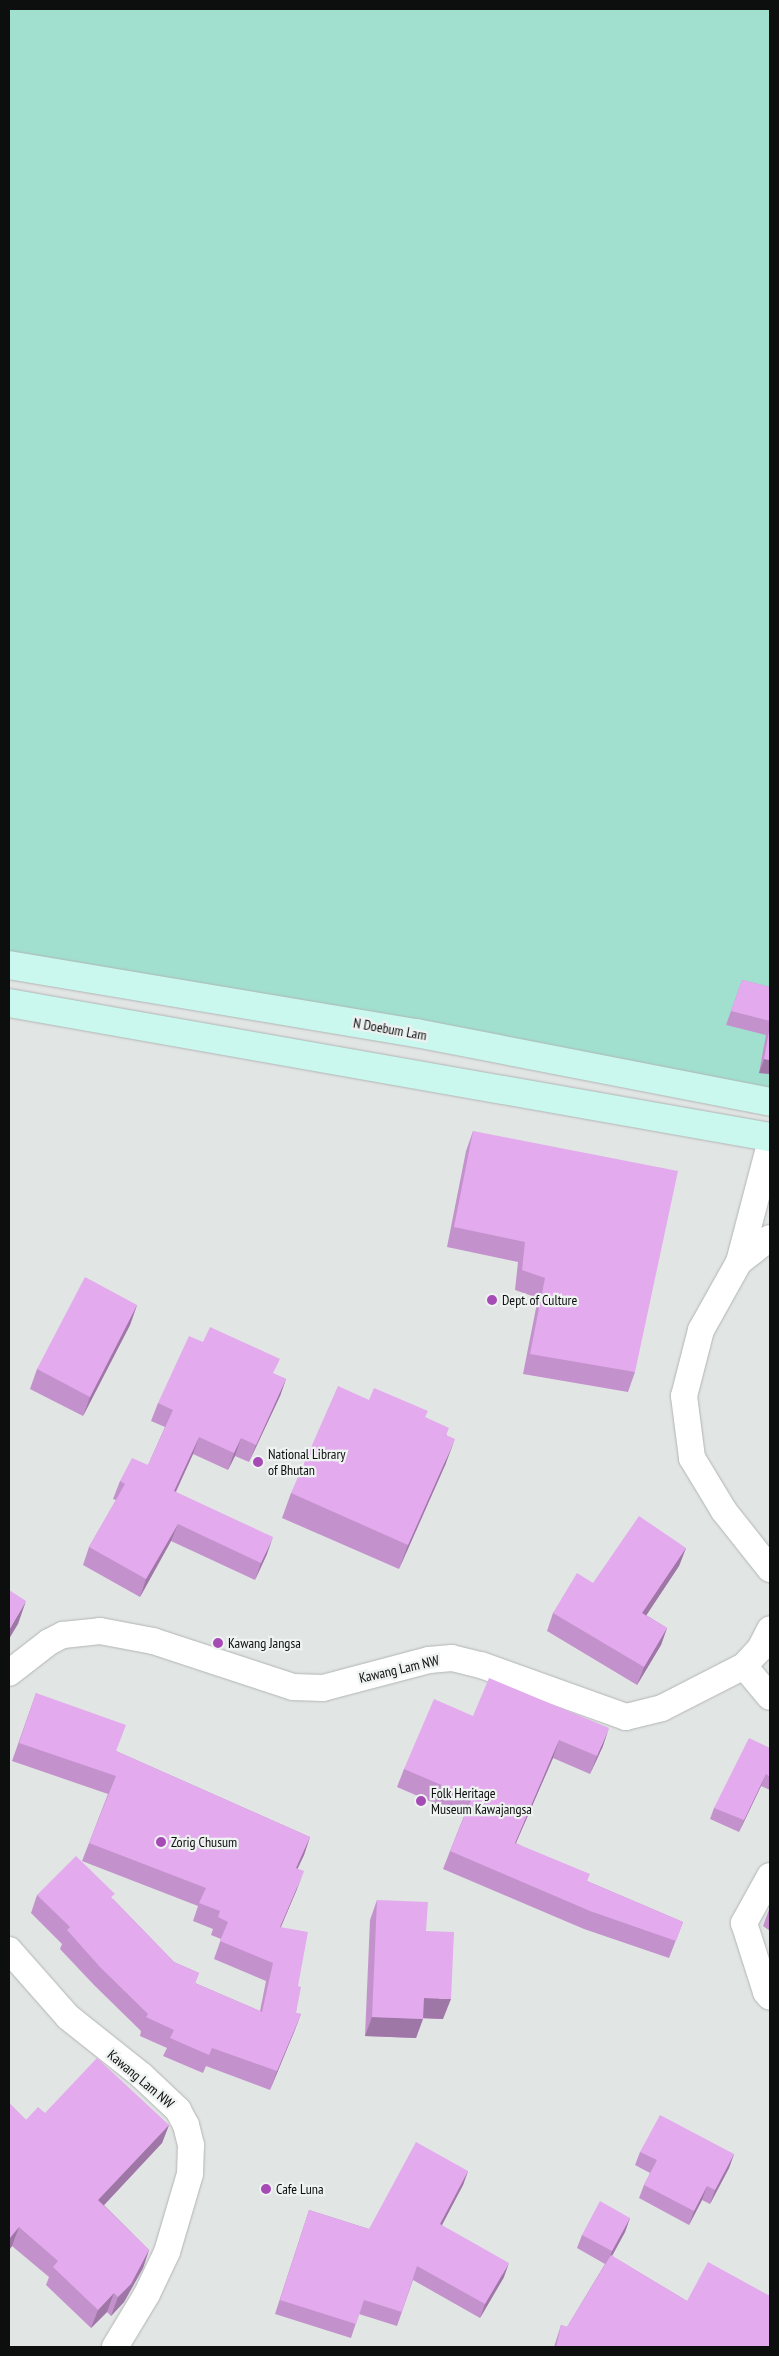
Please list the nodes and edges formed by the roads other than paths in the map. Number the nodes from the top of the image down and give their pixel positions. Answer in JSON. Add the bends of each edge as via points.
{"nodes":[{"id":1,"x":9,"y":964,"type":"edge"},
{"id":2,"x":9,"y":1003,"type":"edge"},
{"id":3,"x":770,"y":1102,"type":"edge"},
{"id":4,"x":770,"y":1136,"type":"edge"},
{"id":5,"x":770,"y":1144,"type":"edge"},
{"id":6,"x":770,"y":1238,"type":"edge"},
{"id":7,"x":740,"y":1262,"type":"junction"},
{"id":8,"x":770,"y":1568,"type":"edge"},
{"id":9,"x":770,"y":1629,"type":"edge"},
{"id":10,"x":744,"y":1666,"type":"junction"},
{"id":11,"x":9,"y":1673,"type":"edge"},
{"id":12,"x":770,"y":1697,"type":"edge"},
{"id":13,"x":770,"y":1876,"type":"edge"},
{"id":14,"x":9,"y":1950,"type":"edge"},
{"id":15,"x":770,"y":1997,"type":"edge"},
{"id":16,"x":116,"y":2347,"type":"edge"}],
"edges":[{"from":1,"to":3,"type":"main road","name":"N Doebum Lam","via":[[416,1033]]},
{"from":2,"to":4,"type":"main road"},
{"from":5,"to":7,"type":"street"},
{"from":6,"to":7,"type":"street"},
{"from":7,"to":8,"type":"street","via":[[701,1330],[684,1396],[692,1458],[724,1511]]},
{"from":9,"to":10,"type":"street","name":"Kawang Lam NW","via":[[760,1648]]},
{"from":10,"to":11,"type":"street","name":"Kawang Lam NW","via":[[662,1708],[626,1717],[481,1665],[452,1658],[429,1660],[323,1688],[293,1687],[153,1641],[100,1631],[63,1636],[49,1642]]},
{"from":10,"to":12,"type":"street"},
{"from":13,"to":15,"type":"street","via":[[744,1923]]},
{"from":14,"to":16,"type":"street","name":"Kawang Lam NW","via":[[68,2017],[140,2075],[178,2110],[186,2125],[191,2145],[190,2174],[167,2252],[148,2294]]}]}
